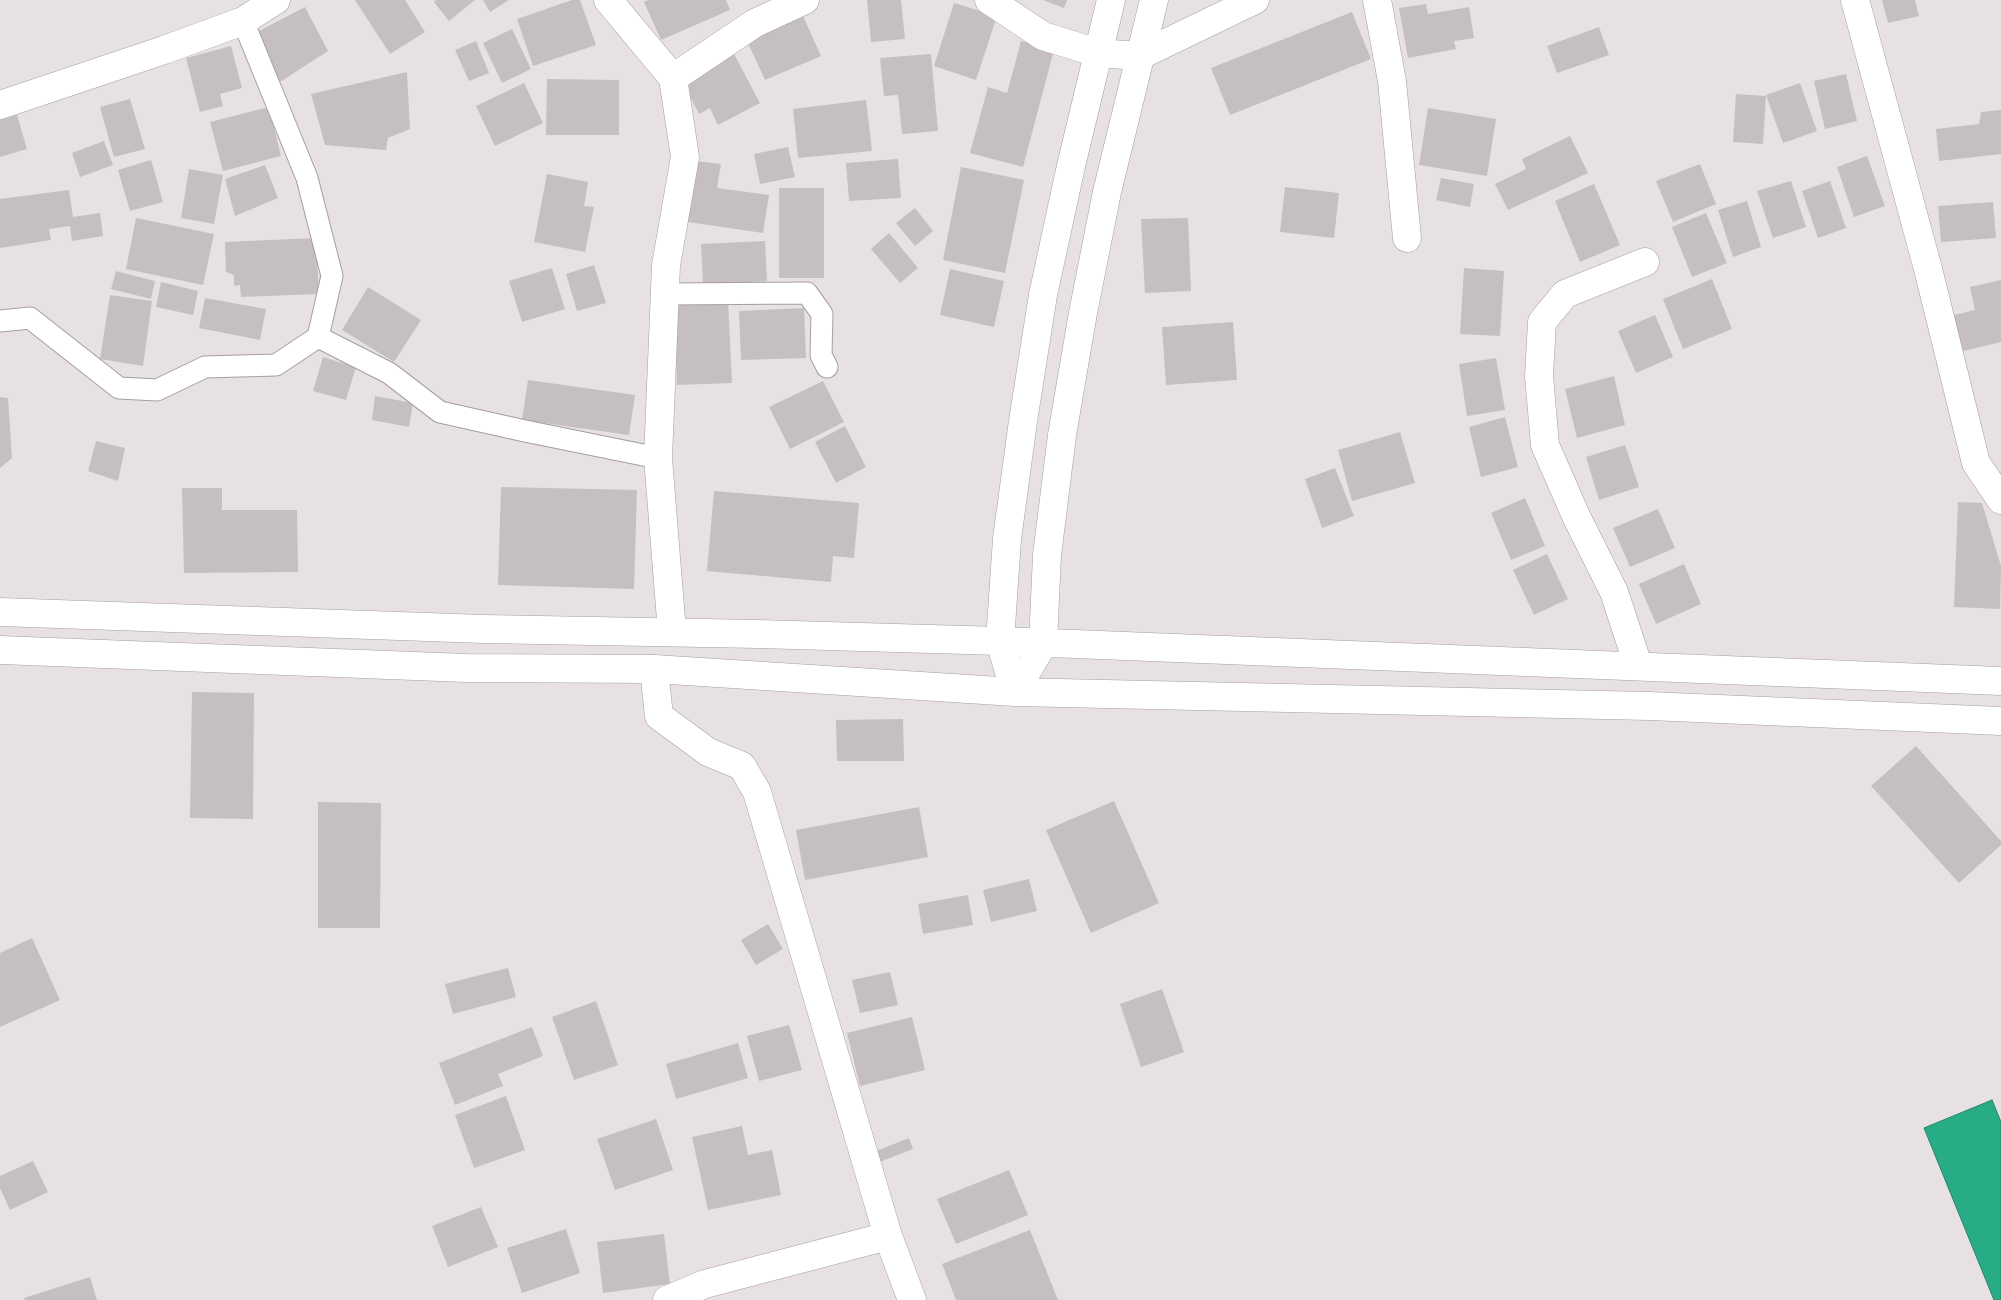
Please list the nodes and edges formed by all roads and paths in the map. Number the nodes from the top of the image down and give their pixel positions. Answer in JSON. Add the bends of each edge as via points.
{"nodes":[{"id":1,"x":276,"y":0,"type":"edge"},
{"id":2,"x":608,"y":0,"type":"edge"},
{"id":3,"x":805,"y":0,"type":"edge"},
{"id":4,"x":989,"y":0,"type":"edge"},
{"id":5,"x":1111,"y":0,"type":"edge"},
{"id":6,"x":1154,"y":0,"type":"edge"},
{"id":7,"x":1255,"y":0,"type":"edge"},
{"id":8,"x":1377,"y":0,"type":"edge"},
{"id":9,"x":1855,"y":0,"type":"edge"},
{"id":10,"x":242,"y":22,"type":"junction"},
{"id":11,"x":1098,"y":53,"type":"junction"},
{"id":12,"x":1139,"y":56,"type":"junction"},
{"id":13,"x":673,"y":78,"type":"junction"},
{"id":14,"x":0,"y":105,"type":"edge"},
{"id":15,"x":1407,"y":238,"type":"dead end"},
{"id":16,"x":1645,"y":262,"type":"dead end"},
{"id":17,"x":665,"y":294,"type":"junction"},
{"id":18,"x":0,"y":321,"type":"edge"},
{"id":19,"x":318,"y":337,"type":"junction"},
{"id":20,"x":827,"y":367,"type":"dead end"},
{"id":21,"x":658,"y":458,"type":"junction"},
{"id":22,"x":2001,"y":500,"type":"edge"},
{"id":23,"x":0,"y":612,"type":"edge"},
{"id":24,"x":672,"y":632,"type":"junction"},
{"id":25,"x":1000,"y":641,"type":"junction"},
{"id":26,"x":1043,"y":644,"type":"junction"},
{"id":27,"x":0,"y":650,"type":"edge"},
{"id":28,"x":1638,"y":666,"type":"junction"},
{"id":29,"x":654,"y":669,"type":"junction"},
{"id":30,"x":2001,"y":681,"type":"edge"},
{"id":31,"x":1015,"y":692,"type":"junction"},
{"id":32,"x":2001,"y":721,"type":"edge"},
{"id":33,"x":888,"y":1236,"type":"junction"},
{"id":34,"x":667,"y":1300,"type":"edge"},
{"id":35,"x":912,"y":1300,"type":"edge"}],
"edges":[{"from":1,"to":10,"type":"street"},
{"from":2,"to":13,"type":"street"},
{"from":3,"to":13,"type":"street","via":[[755,24]]},
{"from":4,"to":11,"type":"street","via":[[1043,36]]},
{"from":5,"to":11,"type":"street"},
{"from":6,"to":12,"type":"street"},
{"from":7,"to":12,"type":"street"},
{"from":8,"to":15,"type":"street","via":[[1392,81]]},
{"from":9,"to":22,"type":"street","via":[[1928,269],[1976,463]]},
{"from":10,"to":14,"type":"street"},
{"from":10,"to":19,"type":"lane","via":[[307,178],[332,276]]},
{"from":11,"to":12,"type":"street"},
{"from":11,"to":25,"type":"street","via":[[1043,295],[1008,538]]},
{"from":12,"to":26,"type":"street","via":[[1107,192],[1062,435],[1047,555]]},
{"from":13,"to":17,"type":"street","via":[[685,157],[666,265]]},
{"from":16,"to":28,"type":"street","via":[[1565,294],[1542,322],[1539,376],[1545,445],[1614,592]]},
{"from":17,"to":20,"type":"lane","via":[[807,293],[822,314],[821,355]]},
{"from":17,"to":21,"type":"street"},
{"from":18,"to":19,"type":"lane","via":[[30,318],[119,388],[148,390],[157,390],[205,367],[276,364]]},
{"from":19,"to":21,"type":"lane","via":[[389,372],[440,412]]},
{"from":21,"to":24,"type":"street"},
{"from":23,"to":24,"type":"street","via":[[484,629]]},
{"from":24,"to":25,"type":"street"},
{"from":25,"to":26,"type":"street"},
{"from":25,"to":31,"type":"street"},
{"from":26,"to":28,"type":"street"},
{"from":26,"to":31,"type":"street"},
{"from":27,"to":29,"type":"street","via":[[466,668]]},
{"from":28,"to":30,"type":"street"},
{"from":29,"to":31,"type":"street"},
{"from":29,"to":33,"type":"street","via":[[659,716],[708,752],[742,766],[757,792]]},
{"from":31,"to":32,"type":"street","via":[[1649,706]]},
{"from":33,"to":34,"type":"street","via":[[705,1284]]},
{"from":33,"to":35,"type":"street"}]}
